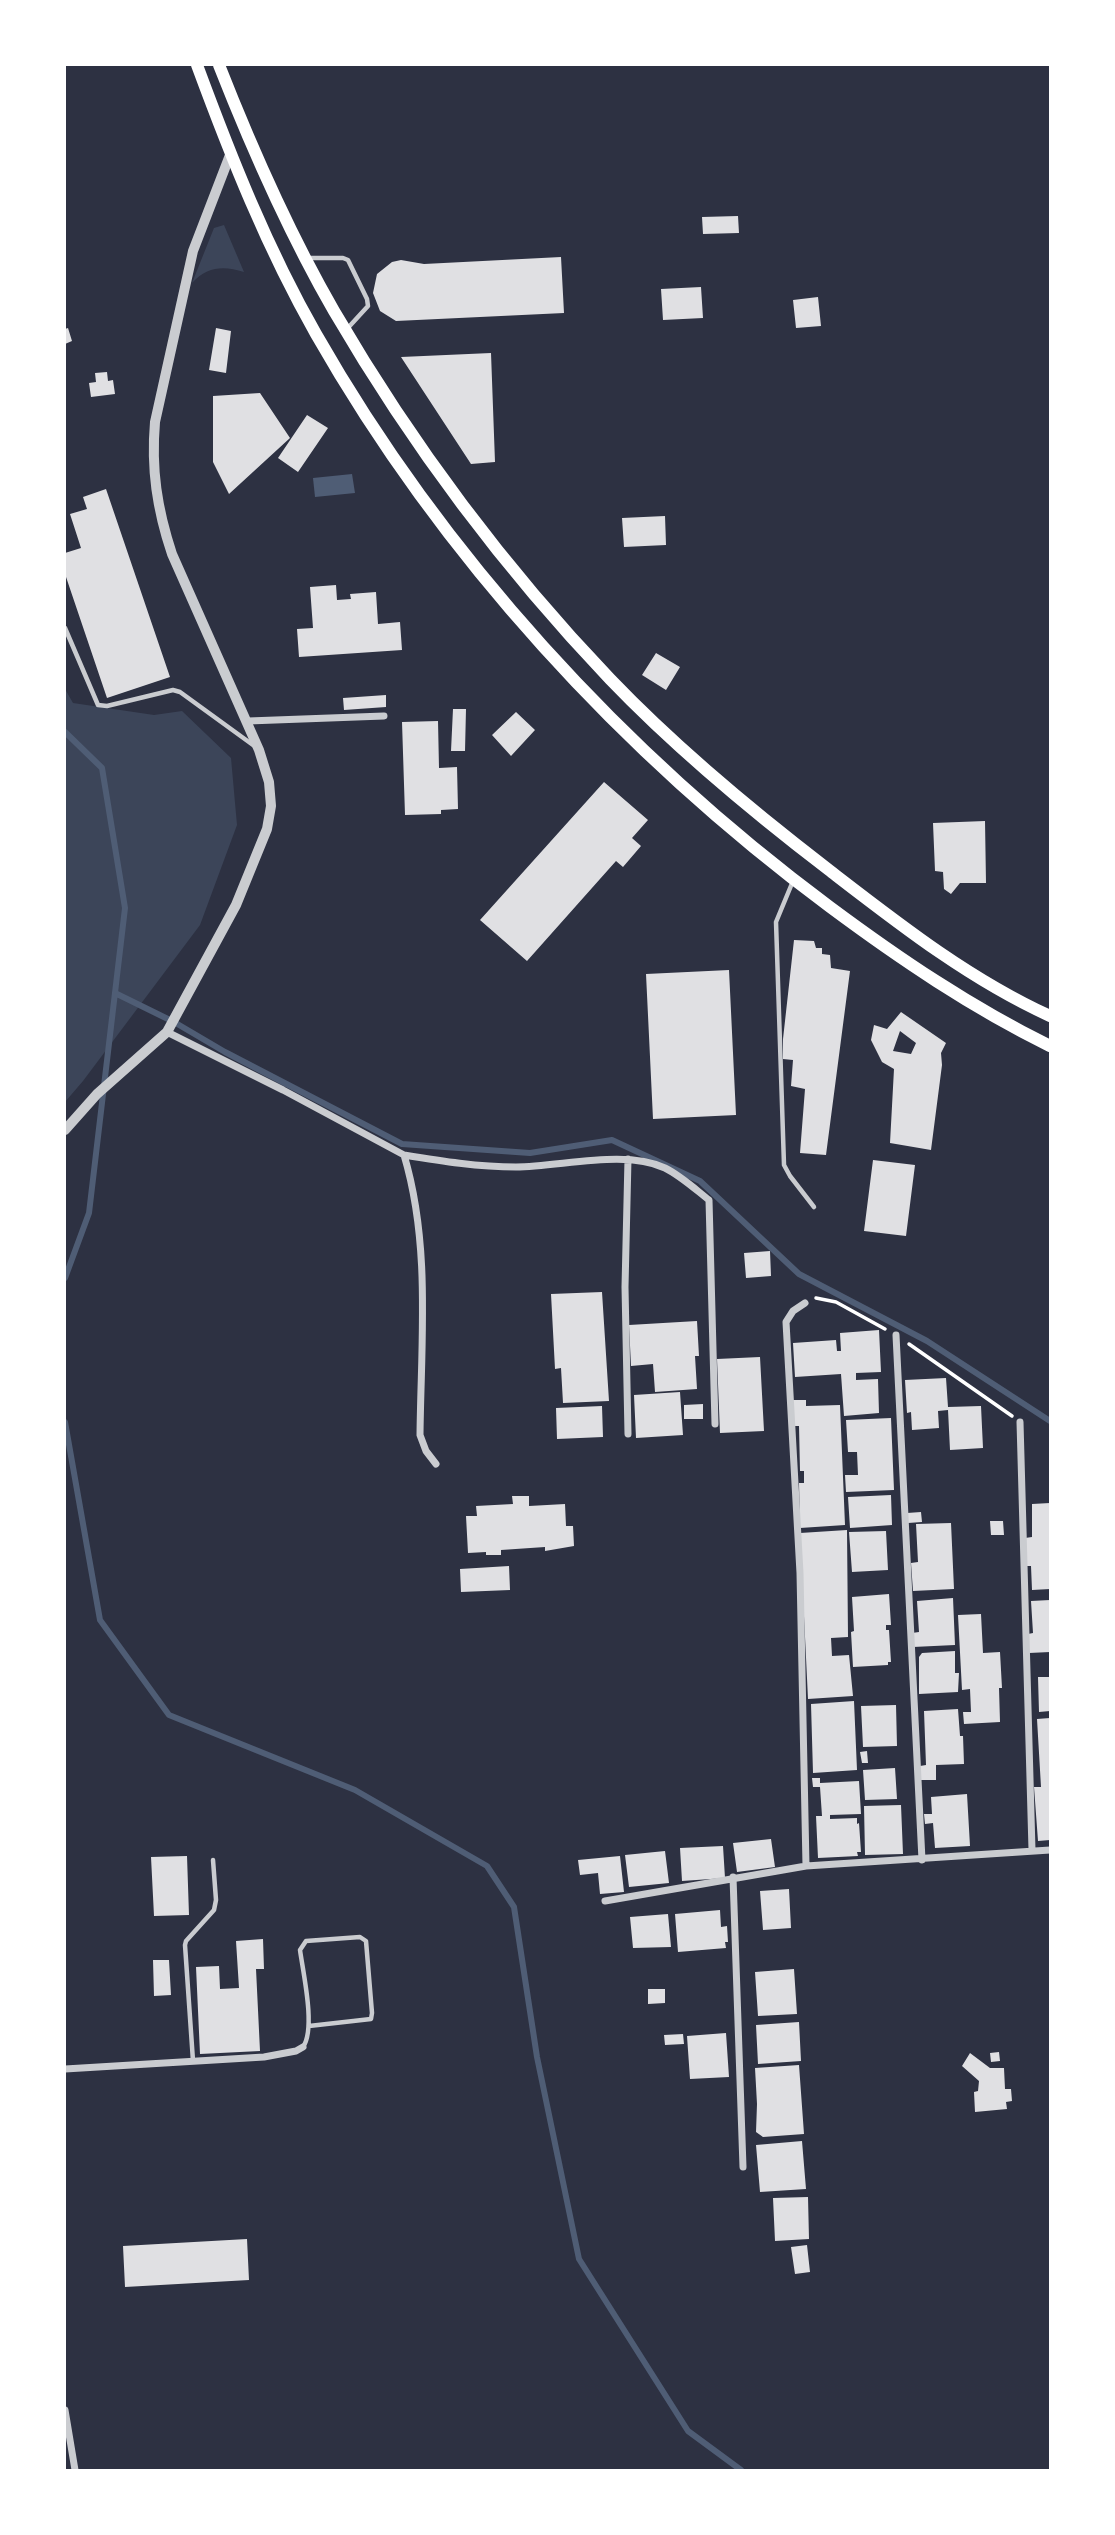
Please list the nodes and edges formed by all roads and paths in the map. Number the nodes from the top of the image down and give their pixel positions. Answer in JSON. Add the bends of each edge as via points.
{"nodes":[{"id":1,"x":197,"y":65,"type":"edge"},
{"id":2,"x":219,"y":65,"type":"edge"},
{"id":3,"x":230,"y":155,"type":"junction"},
{"id":4,"x":306,"y":258,"type":"junction"},
{"id":5,"x":346,"y":331,"type":"junction"},
{"id":6,"x":65,"y":628,"type":"edge"},
{"id":7,"x":384,"y":716,"type":"dead end"},
{"id":8,"x":248,"y":721,"type":"junction"},
{"id":9,"x":259,"y":750,"type":"junction"},
{"id":10,"x":794,"y":880,"type":"junction"},
{"id":11,"x":1050,"y":1016,"type":"edge"},
{"id":12,"x":167,"y":1032,"type":"junction"},
{"id":13,"x":1050,"y":1046,"type":"edge"},
{"id":14,"x":65,"y":1130,"type":"edge"},
{"id":15,"x":404,"y":1156,"type":"junction"},
{"id":16,"x":628,"y":1159,"type":"junction"},
{"id":17,"x":814,"y":1207,"type":"dead end"},
{"id":18,"x":804,"y":1303,"type":"joint"},
{"id":19,"x":897,"y":1335,"type":"junction"},
{"id":20,"x":1020,"y":1422,"type":"joint"},
{"id":21,"x":715,"y":1424,"type":"dead end"},
{"id":22,"x":628,"y":1434,"type":"dead end"},
{"id":23,"x":436,"y":1464,"type":"dead end"},
{"id":24,"x":1032,"y":1850,"type":"junction"},
{"id":25,"x":1050,"y":1850,"type":"edge"},
{"id":26,"x":213,"y":1860,"type":"dead end"},
{"id":27,"x":922,"y":1860,"type":"junction"},
{"id":28,"x":806,"y":1866,"type":"junction"},
{"id":29,"x":733,"y":1877,"type":"junction"},
{"id":30,"x":606,"y":1901,"type":"dead end"},
{"id":31,"x":309,"y":2026,"type":"junction"},
{"id":32,"x":303,"y":2047,"type":"joint"},
{"id":33,"x":193,"y":2062,"type":"junction"},
{"id":34,"x":65,"y":2069,"type":"edge"},
{"id":35,"x":743,"y":2167,"type":"dead end"},
{"id":36,"x":65,"y":2410,"type":"edge"},
{"id":37,"x":75,"y":2470,"type":"edge"}],
"edges":[{"from":1,"to":3,"type":"main road"},
{"from":2,"to":4,"type":"main road"},
{"from":3,"to":8,"type":"street","via":[[192,251],[155,422],[153,482],[172,554]]},
{"from":3,"to":10,"type":"main road","via":[[316,333],[416,491],[488,582],[621,727]]},
{"from":4,"to":5,"type":"main road"},
{"from":4,"to":5,"type":"lane","via":[[348,260],[368,306]]},
{"from":5,"to":11,"type":"main road","via":[[478,524],[567,632],[634,703],[748,806],[873,904],[975,976]]},
{"from":6,"to":9,"type":"lane","via":[[98,705],[173,690]]},
{"from":7,"to":8,"type":"street"},
{"from":8,"to":9,"type":"street"},
{"from":9,"to":12,"type":"street","via":[[269,782],[267,829],[236,905]]},
{"from":10,"to":13,"type":"main road","via":[[957,997]]},
{"from":10,"to":17,"type":"lane","via":[[776,922],[784,1165]]},
{"from":12,"to":14,"type":"street","via":[[97,1094]]},
{"from":12,"to":15,"type":"street"},
{"from":15,"to":16,"type":"street","via":[[516,1167]]},
{"from":15,"to":23,"type":"street","via":[[419,1217],[420,1436]]},
{"from":16,"to":21,"type":"street","via":[[666,1169],[709,1200]]},
{"from":16,"to":22,"type":"street"},
{"from":18,"to":19,"type":"path","via":[[814,1298],[829,1300]]},
{"from":18,"to":28,"type":"street","via":[[786,1322],[800,1573]]},
{"from":19,"to":20,"type":"path"},
{"from":19,"to":27,"type":"street"},
{"from":20,"to":24,"type":"street"},
{"from":24,"to":25,"type":"street"},
{"from":24,"to":27,"type":"street"},
{"from":26,"to":33,"type":"lane","via":[[214,1910],[185,1945]]},
{"from":27,"to":28,"type":"street"},
{"from":28,"to":29,"type":"street"},
{"from":29,"to":30,"type":"street"},
{"from":29,"to":35,"type":"street"},
{"from":31,"to":31,"type":"lane","via":[[300,1950],[306,1941],[360,1937],[366,1941],[371,2019]]},
{"from":31,"to":32,"type":"lane"},
{"from":32,"to":33,"type":"street","via":[[264,2057]]},
{"from":33,"to":34,"type":"street"},
{"from":36,"to":37,"type":"street"}]}
